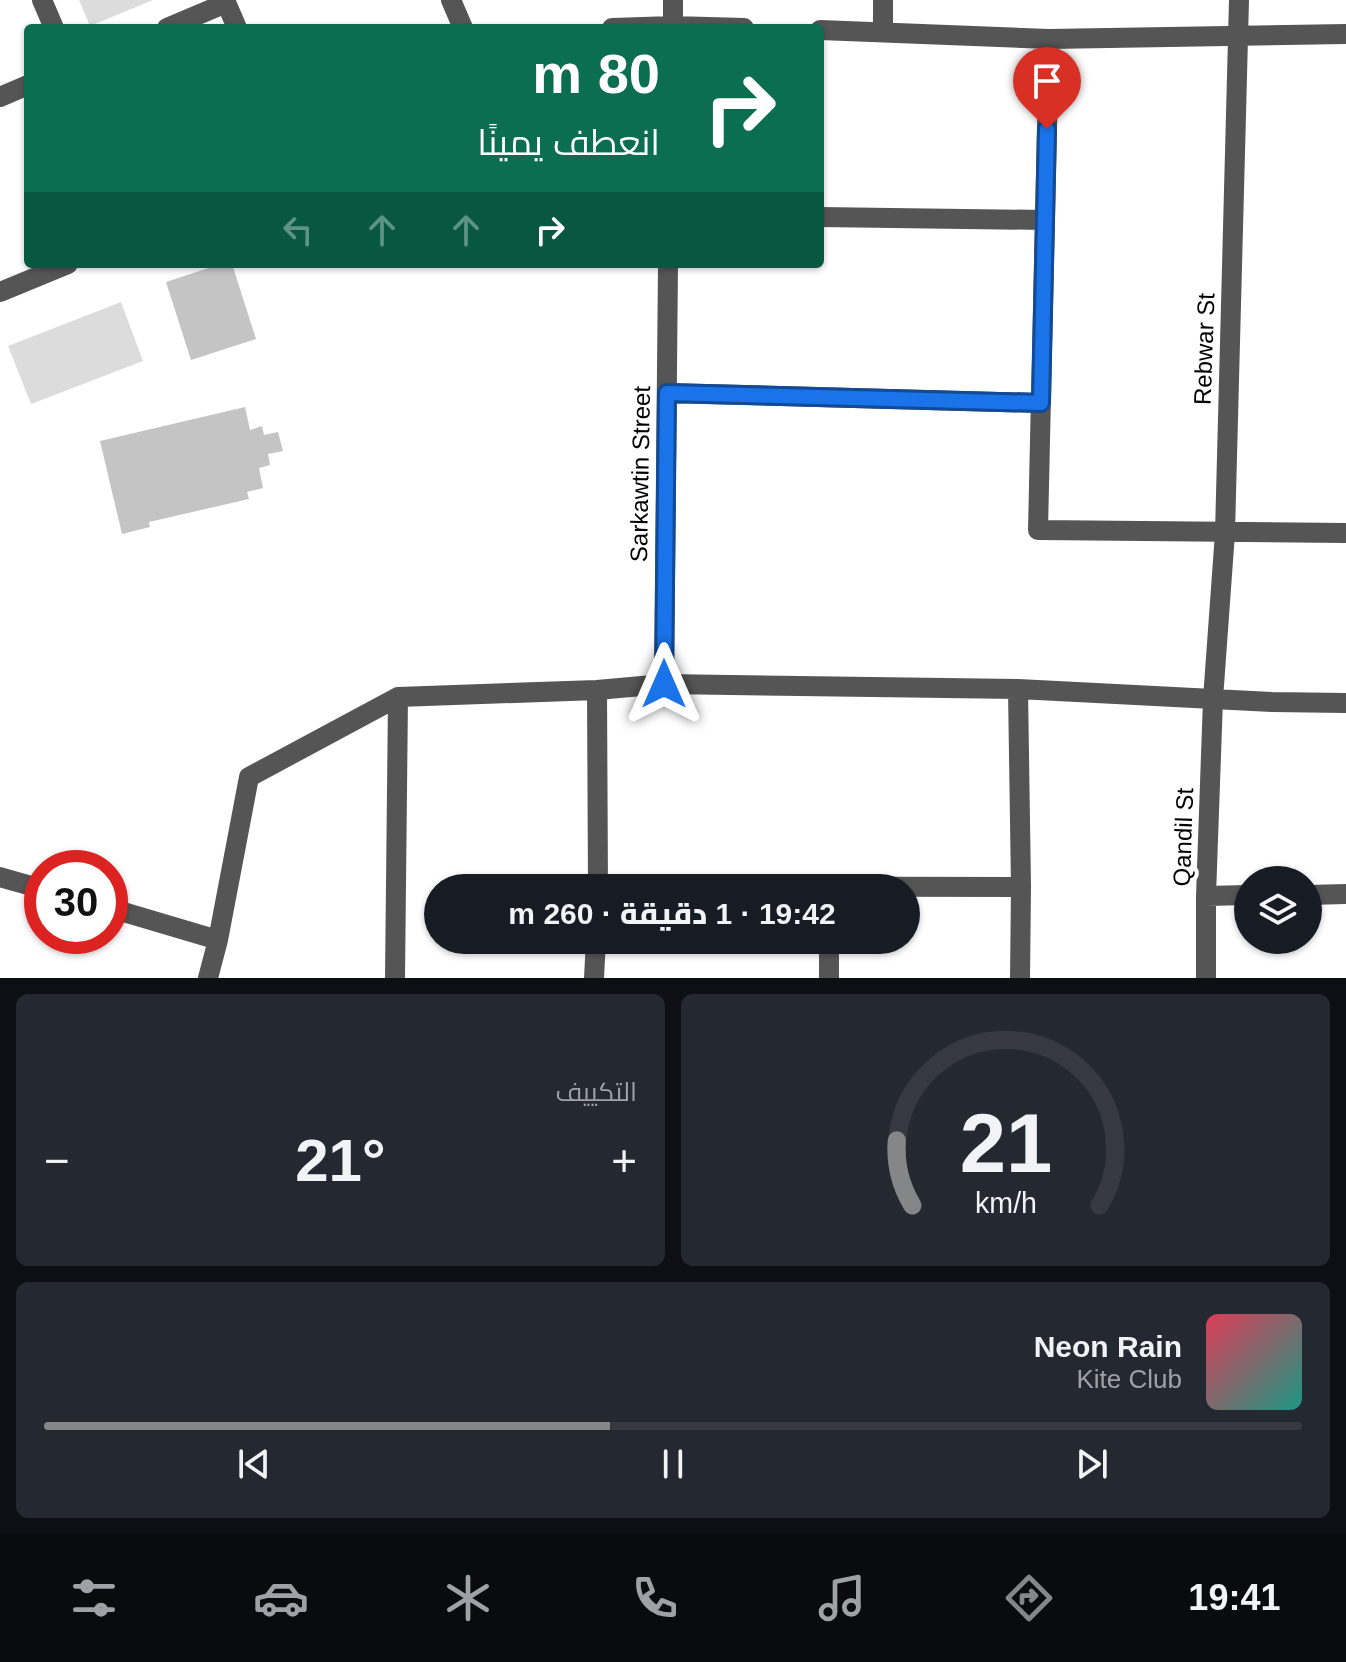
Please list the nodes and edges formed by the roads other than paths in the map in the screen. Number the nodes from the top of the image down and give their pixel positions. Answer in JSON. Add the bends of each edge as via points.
{"nodes":[{"id":1,"x":42,"y":0,"type":"edge"},
{"id":2,"x":451,"y":0,"type":"edge"},
{"id":3,"x":673,"y":0,"type":"edge"},
{"id":4,"x":883,"y":0,"type":"edge"},
{"id":5,"x":1239,"y":0,"type":"edge"},
{"id":6,"x":226,"y":2,"type":"edge"},
{"id":7,"x":52,"y":24,"type":"edge"},
{"id":8,"x":176,"y":24,"type":"edge"},
{"id":9,"x":235,"y":24,"type":"edge"},
{"id":10,"x":461,"y":24,"type":"edge"},
{"id":11,"x":673,"y":24,"type":"edge"},
{"id":12,"x":824,"y":30,"type":"edge"},
{"id":13,"x":883,"y":31,"type":"junction"},
{"id":14,"x":1346,"y":34,"type":"edge"},
{"id":15,"x":1239,"y":36,"type":"junction"},
{"id":16,"x":1049,"y":39,"type":"junction"},
{"id":17,"x":24,"y":87,"type":"edge"},
{"id":18,"x":0,"y":97,"type":"edge"},
{"id":19,"x":824,"y":217,"type":"edge"},
{"id":20,"x":1045,"y":220,"type":"junction"},
{"id":21,"x":58,"y":268,"type":"edge"},
{"id":22,"x":668,"y":268,"type":"edge"},
{"id":23,"x":0,"y":292,"type":"edge"},
{"id":24,"x":667,"y":393,"type":"junction"},
{"id":25,"x":1041,"y":403,"type":"junction"},
{"id":26,"x":1225,"y":533,"type":"junction"},
{"id":27,"x":1346,"y":533,"type":"edge"},
{"id":28,"x":664,"y":684,"type":"junction"},
{"id":29,"x":1018,"y":689,"type":"junction"},
{"id":30,"x":597,"y":690,"type":"junction"},
{"id":31,"x":398,"y":697,"type":"junction"},
{"id":32,"x":1213,"y":699,"type":"junction"},
{"id":33,"x":1346,"y":703,"type":"edge"},
{"id":34,"x":598,"y":874,"type":"edge"},
{"id":35,"x":0,"y":877,"type":"edge"},
{"id":36,"x":24,"y":884,"type":"edge"},
{"id":37,"x":920,"y":887,"type":"edge"},
{"id":38,"x":1021,"y":887,"type":"junction"},
{"id":39,"x":1346,"y":894,"type":"edge"},
{"id":40,"x":1234,"y":895,"type":"edge"},
{"id":41,"x":1322,"y":895,"type":"edge"},
{"id":42,"x":1206,"y":896,"type":"junction"},
{"id":43,"x":128,"y":913,"type":"edge"},
{"id":44,"x":218,"y":940,"type":"junction"},
{"id":45,"x":595,"y":954,"type":"edge"},
{"id":46,"x":829,"y":954,"type":"edge"},
{"id":47,"x":208,"y":978,"type":"edge"},
{"id":48,"x":395,"y":978,"type":"edge"},
{"id":49,"x":594,"y":978,"type":"edge"},
{"id":50,"x":829,"y":978,"type":"edge"},
{"id":51,"x":1020,"y":978,"type":"edge"},
{"id":52,"x":1206,"y":978,"type":"edge"}],
"edges":[{"from":1,"to":7,"type":"street"},
{"from":2,"to":10,"type":"street"},
{"from":3,"to":11,"type":"street"},
{"from":4,"to":13,"type":"street"},
{"from":5,"to":15,"type":"street","name":"Rebwar St"},
{"from":6,"to":8,"type":"street"},
{"from":6,"to":9,"type":"street"},
{"from":12,"to":13,"type":"street"},
{"from":13,"to":16,"type":"street"},
{"from":14,"to":15,"type":"street"},
{"from":15,"to":16,"type":"street"},
{"from":15,"to":26,"type":"street","name":"Rebwar St"},
{"from":16,"to":20,"type":"street"},
{"from":17,"to":18,"type":"street"},
{"from":19,"to":20,"type":"street"},
{"from":20,"to":25,"type":"street"},
{"from":21,"to":23,"type":"street"},
{"from":22,"to":24,"type":"street","name":"Sarkawtin Street"},
{"from":24,"to":25,"type":"street"},
{"from":24,"to":28,"type":"street","name":"Sarkawtin Street"},
{"from":25,"to":26,"type":"street","via":[[1038,530]]},
{"from":26,"to":27,"type":"street"},
{"from":26,"to":32,"type":"street","name":"Rebwar St"},
{"from":28,"to":29,"type":"street"},
{"from":28,"to":30,"type":"street"},
{"from":29,"to":32,"type":"street"},
{"from":29,"to":38,"type":"street"},
{"from":30,"to":31,"type":"street"},
{"from":30,"to":34,"type":"street"},
{"from":31,"to":44,"type":"street","via":[[249,777]]},
{"from":31,"to":48,"type":"street"},
{"from":32,"to":33,"type":"street"},
{"from":32,"to":42,"type":"street","name":"Qandil St"},
{"from":35,"to":36,"type":"street"},
{"from":37,"to":38,"type":"street"},
{"from":38,"to":51,"type":"street"},
{"from":39,"to":41,"type":"street"},
{"from":40,"to":42,"type":"street"},
{"from":42,"to":52,"type":"street","name":"Qandil St"},
{"from":43,"to":44,"type":"street"},
{"from":44,"to":47,"type":"street"},
{"from":45,"to":49,"type":"street"},
{"from":46,"to":50,"type":"street"}]}
